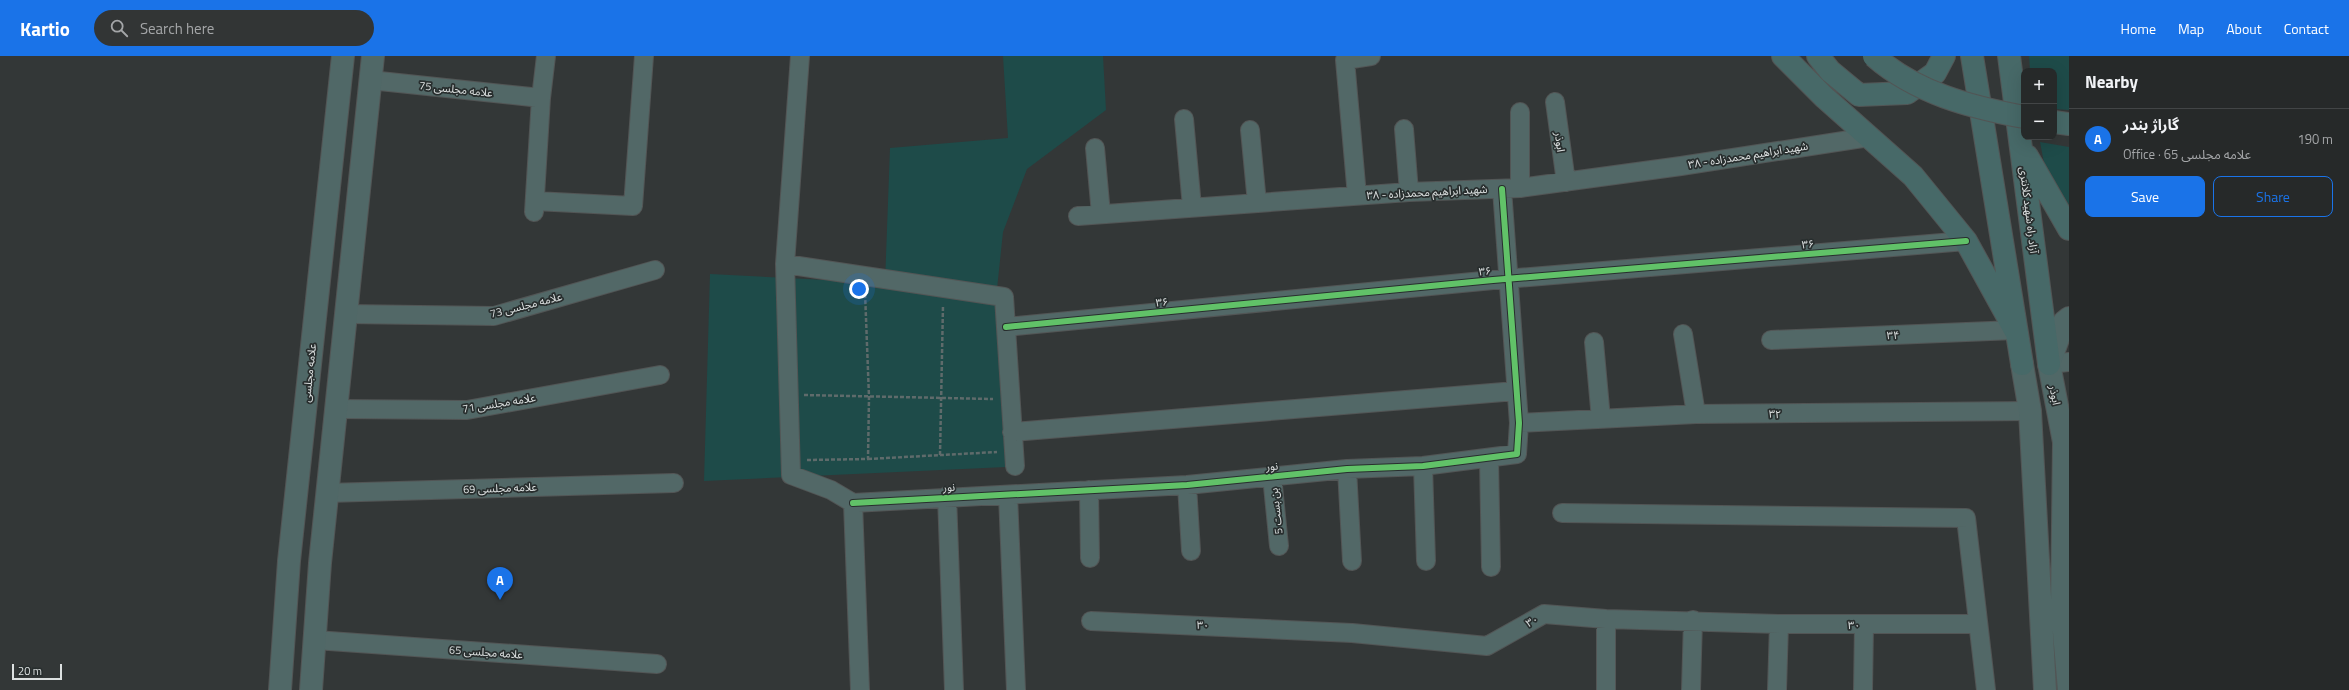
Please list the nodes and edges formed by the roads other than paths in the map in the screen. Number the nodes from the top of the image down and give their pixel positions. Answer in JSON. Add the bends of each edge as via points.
{"nodes":[{"id":1,"x":343,"y":56,"type":"edge"},
{"id":2,"x":373,"y":56,"type":"edge"},
{"id":3,"x":546,"y":56,"type":"edge"},
{"id":4,"x":644,"y":56,"type":"edge"},
{"id":5,"x":800,"y":56,"type":"edge"},
{"id":6,"x":1371,"y":56,"type":"edge"},
{"id":7,"x":1783,"y":56,"type":"edge"},
{"id":8,"x":1818,"y":56,"type":"edge"},
{"id":9,"x":1874,"y":56,"type":"edge"},
{"id":10,"x":1944,"y":56,"type":"edge"},
{"id":11,"x":1972,"y":56,"type":"edge"},
{"id":12,"x":2009,"y":56,"type":"edge"},
{"id":13,"x":370,"y":80,"type":"junction"},
{"id":14,"x":541,"y":98,"type":"junction"},
{"id":15,"x":1555,"y":102,"type":"dead end"},
{"id":16,"x":1520,"y":112,"type":"dead end"},
{"id":17,"x":2021,"y":116,"type":"edge"},
{"id":18,"x":1184,"y":119,"type":"dead end"},
{"id":19,"x":2057,"y":122,"type":"edge"},
{"id":20,"x":2069,"y":124,"type":"edge"},
{"id":21,"x":1404,"y":129,"type":"dead end"},
{"id":22,"x":1250,"y":130,"type":"dead end"},
{"id":23,"x":1869,"y":137,"type":"junction"},
{"id":24,"x":2020,"y":143,"type":"junction"},
{"id":25,"x":1095,"y":148,"type":"dead end"},
{"id":26,"x":1566,"y":182,"type":"junction"},
{"id":27,"x":1520,"y":188,"type":"junction"},
{"id":28,"x":1502,"y":189,"type":"junction"},
{"id":29,"x":1409,"y":192,"type":"junction"},
{"id":30,"x":1357,"y":196,"type":"junction"},
{"id":31,"x":1256,"y":203,"type":"junction"},
{"id":32,"x":1192,"y":207,"type":"junction"},
{"id":33,"x":1101,"y":214,"type":"junction"},
{"id":34,"x":1078,"y":216,"type":"dead end"},
{"id":35,"x":2069,"y":229,"type":"edge"},
{"id":36,"x":1966,"y":241,"type":"junction"},
{"id":37,"x":785,"y":264,"type":"junction"},
{"id":38,"x":655,"y":270,"type":"dead end"},
{"id":39,"x":1508,"y":279,"type":"junction"},
{"id":40,"x":346,"y":314,"type":"junction"},
{"id":41,"x":2069,"y":318,"type":"edge"},
{"id":42,"x":1006,"y":327,"type":"junction"},
{"id":43,"x":2015,"y":330,"type":"junction"},
{"id":44,"x":1683,"y":334,"type":"dead end"},
{"id":45,"x":1770,"y":340,"type":"dead end"},
{"id":46,"x":1594,"y":342,"type":"dead end"},
{"id":47,"x":2059,"y":363,"type":"edge"},
{"id":48,"x":2022,"y":364,"type":"joint"},
{"id":49,"x":660,"y":375,"type":"dead end"},
{"id":50,"x":1516,"y":391,"type":"junction"},
{"id":51,"x":336,"y":409,"type":"junction"},
{"id":52,"x":2030,"y":412,"type":"junction"},
{"id":53,"x":1696,"y":414,"type":"junction"},
{"id":54,"x":1601,"y":419,"type":"junction"},
{"id":55,"x":1519,"y":423,"type":"junction"},
{"id":56,"x":1012,"y":432,"type":"junction"},
{"id":57,"x":2066,"y":442,"type":"edge"},
{"id":58,"x":1490,"y":458,"type":"junction"},
{"id":59,"x":1014,"y":459,"type":"road end"},
{"id":60,"x":1423,"y":466,"type":"junction"},
{"id":61,"x":1347,"y":468,"type":"junction"},
{"id":62,"x":1272,"y":476,"type":"junction"},
{"id":63,"x":674,"y":483,"type":"dead end"},
{"id":64,"x":1187,"y":485,"type":"junction"},
{"id":65,"x":1089,"y":490,"type":"junction"},
{"id":66,"x":327,"y":493,"type":"junction"},
{"id":67,"x":1008,"y":495,"type":"junction"},
{"id":68,"x":947,"y":496,"type":"junction"},
{"id":69,"x":853,"y":503,"type":"junction"},
{"id":70,"x":1562,"y":513,"type":"dead end"},
{"id":71,"x":1279,"y":546,"type":"dead end"},
{"id":72,"x":1191,"y":551,"type":"dead end"},
{"id":73,"x":1090,"y":558,"type":"dead end"},
{"id":74,"x":289,"y":561,"type":"junction"},
{"id":75,"x":1352,"y":561,"type":"dead end"},
{"id":76,"x":1426,"y":561,"type":"dead end"},
{"id":77,"x":320,"y":563,"type":"junction"},
{"id":78,"x":1491,"y":568,"type":"dead end"},
{"id":79,"x":2065,"y":609,"type":"edge"},
{"id":80,"x":1606,"y":619,"type":"junction"},
{"id":81,"x":1693,"y":620,"type":"junction"},
{"id":82,"x":1091,"y":621,"type":"dead end"},
{"id":83,"x":1779,"y":624,"type":"junction"},
{"id":84,"x":1978,"y":624,"type":"junction"},
{"id":85,"x":1864,"y":625,"type":"junction"},
{"id":86,"x":315,"y":640,"type":"junction"},
{"id":87,"x":657,"y":664,"type":"dead end"},
{"id":88,"x":280,"y":690,"type":"edge"},
{"id":89,"x":311,"y":690,"type":"edge"},
{"id":90,"x":860,"y":690,"type":"edge"},
{"id":91,"x":954,"y":690,"type":"edge"},
{"id":92,"x":1016,"y":690,"type":"edge"},
{"id":93,"x":1606,"y":690,"type":"edge"},
{"id":94,"x":1691,"y":690,"type":"edge"},
{"id":95,"x":1777,"y":690,"type":"edge"},
{"id":96,"x":1863,"y":690,"type":"edge"},
{"id":97,"x":1986,"y":690,"type":"edge"},
{"id":98,"x":2045,"y":690,"type":"edge"},
{"id":99,"x":2069,"y":690,"type":"edge"}],
"edges":[{"from":1,"to":74,"type":"main road","name":"علامه مجلسی"},
{"from":2,"to":13,"type":"main road"},
{"from":3,"to":14,"type":"street"},
{"from":4,"to":14,"type":"street","via":[[632,206],[535,207]]},
{"from":5,"to":37,"type":"street"},
{"from":6,"to":30,"type":"street","via":[[1345,60]]},
{"from":7,"to":23,"type":"highway"},
{"from":8,"to":10,"type":"highway","via":[[1830,71],[1859,95],[1907,93],[1935,73]]},
{"from":9,"to":17,"type":"highway","bridge":true,"via":[[1893,73],[1941,97],[1988,110]]},
{"from":11,"to":43,"type":"highway"},
{"from":12,"to":24,"type":"highway","name":"آزاد راه شهید کلانتری"},
{"from":13,"to":14,"type":"street","name":"علامه مجلسی 75"},
{"from":13,"to":40,"type":"main road"},
{"from":15,"to":26,"type":"street","name":"ابوذر"},
{"from":16,"to":27,"type":"street"},
{"from":18,"to":32,"type":"street"},
{"from":19,"to":20,"type":"highway"},
{"from":21,"to":29,"type":"street"},
{"from":22,"to":31,"type":"street"},
{"from":23,"to":26,"type":"street","name":"شهید ابراهیم محمدزاده - ۳۸"},
{"from":23,"to":36,"type":"highway","via":[[1913,176]]},
{"from":24,"to":35,"type":"highway"},
{"from":24,"to":47,"type":"highway","name":"آزاد راه شهید کلانتری"},
{"from":25,"to":33,"type":"street"},
{"from":26,"to":27,"type":"street","name":"شهید ابراهیم محمدزاده - ۳۸"},
{"from":27,"to":28,"type":"street","name":"شهید ابراهیم محمدزاده - ۳۸"},
{"from":28,"to":29,"type":"street","name":"شهید ابراهیم محمدزاده - ۳۸"},
{"from":28,"to":39,"type":"street","name":"نور"},
{"from":29,"to":30,"type":"street","name":"شهید ابراهیم محمدزاده - ۳۸"},
{"from":30,"to":31,"type":"street","name":"شهید ابراهیم محمدزاده - ۳۸"},
{"from":31,"to":32,"type":"street","name":"شهید ابراهیم محمدزاده - ۳۸"},
{"from":32,"to":33,"type":"street","name":"شهید ابراهیم محمدزاده - ۳۸"},
{"from":33,"to":34,"type":"street","name":"شهید ابراهیم محمدزاده - ۳۸"},
{"from":36,"to":39,"type":"street","name":"۳۶"},
{"from":36,"to":43,"type":"highway"},
{"from":37,"to":42,"type":"street","via":[[1004,298]]},
{"from":37,"to":69,"type":"street","via":[[791,474],[832,490]]},
{"from":38,"to":40,"type":"street","name":"علامه مجلسی 73","via":[[494,316]]},
{"from":39,"to":42,"type":"street","name":"۳۶"},
{"from":39,"to":50,"type":"street","name":"نور"},
{"from":40,"to":51,"type":"main road"},
{"from":41,"to":47,"type":"main road","via":[[2064,322]]},
{"from":42,"to":56,"type":"street"},
{"from":43,"to":45,"type":"street","name":"۳۴"},
{"from":43,"to":48,"type":"highway"},
{"from":44,"to":53,"type":"street"},
{"from":46,"to":54,"type":"street"},
{"from":47,"to":57,"type":"main road","name":"ابوذر"},
{"from":48,"to":52,"type":"main road"},
{"from":49,"to":51,"type":"street","name":"علامه مجلسی 71","via":[[466,410]]},
{"from":50,"to":55,"type":"street","name":"نور"},
{"from":50,"to":56,"type":"street"},
{"from":51,"to":66,"type":"main road"},
{"from":52,"to":53,"type":"street","name":"۳۲"},
{"from":52,"to":98,"type":"main road"},
{"from":53,"to":54,"type":"street","name":"۳۲"},
{"from":54,"to":55,"type":"street","name":"۳۲"},
{"from":55,"to":58,"type":"street","name":"نور","via":[[1516,454]]},
{"from":56,"to":59,"type":"street"},
{"from":57,"to":79,"type":"main road","name":"ابوذر"},
{"from":58,"to":60,"type":"street","name":"نور"},
{"from":58,"to":78,"type":"street"},
{"from":60,"to":61,"type":"street","name":"نور"},
{"from":60,"to":76,"type":"street"},
{"from":61,"to":62,"type":"street","name":"نور"},
{"from":61,"to":75,"type":"street"},
{"from":62,"to":64,"type":"street","name":"نور"},
{"from":62,"to":71,"type":"street","name":"بن بست 5"},
{"from":63,"to":66,"type":"street","name":"علامه مجلسی 69"},
{"from":64,"to":65,"type":"street","name":"نور"},
{"from":64,"to":72,"type":"street"},
{"from":65,"to":67,"type":"street","name":"نور"},
{"from":65,"to":73,"type":"street"},
{"from":66,"to":77,"type":"main road"},
{"from":67,"to":68,"type":"street","name":"نور"},
{"from":67,"to":92,"type":"street"},
{"from":68,"to":69,"type":"street","name":"نور"},
{"from":68,"to":91,"type":"street"},
{"from":69,"to":90,"type":"street"},
{"from":70,"to":84,"type":"street","via":[[1966,518]]},
{"from":74,"to":77,"type":"main road"},
{"from":74,"to":88,"type":"main road","name":"علامه مجلسی"},
{"from":77,"to":86,"type":"main road"},
{"from":79,"to":99,"type":"main road","name":"ابوذر"},
{"from":80,"to":81,"type":"street","name":"۳۰"},
{"from":80,"to":82,"type":"street","name":"۳۰","via":[[1544,614],[1488,646],[1352,633]]},
{"from":80,"to":93,"type":"street"},
{"from":81,"to":83,"type":"street","name":"۳۰"},
{"from":81,"to":94,"type":"street"},
{"from":83,"to":85,"type":"street","name":"۳۰"},
{"from":83,"to":95,"type":"street"},
{"from":84,"to":85,"type":"street","name":"۳۰"},
{"from":84,"to":97,"type":"street"},
{"from":85,"to":96,"type":"street"},
{"from":86,"to":87,"type":"street","name":"علامه مجلسی 65"},
{"from":86,"to":89,"type":"main road"}]}
